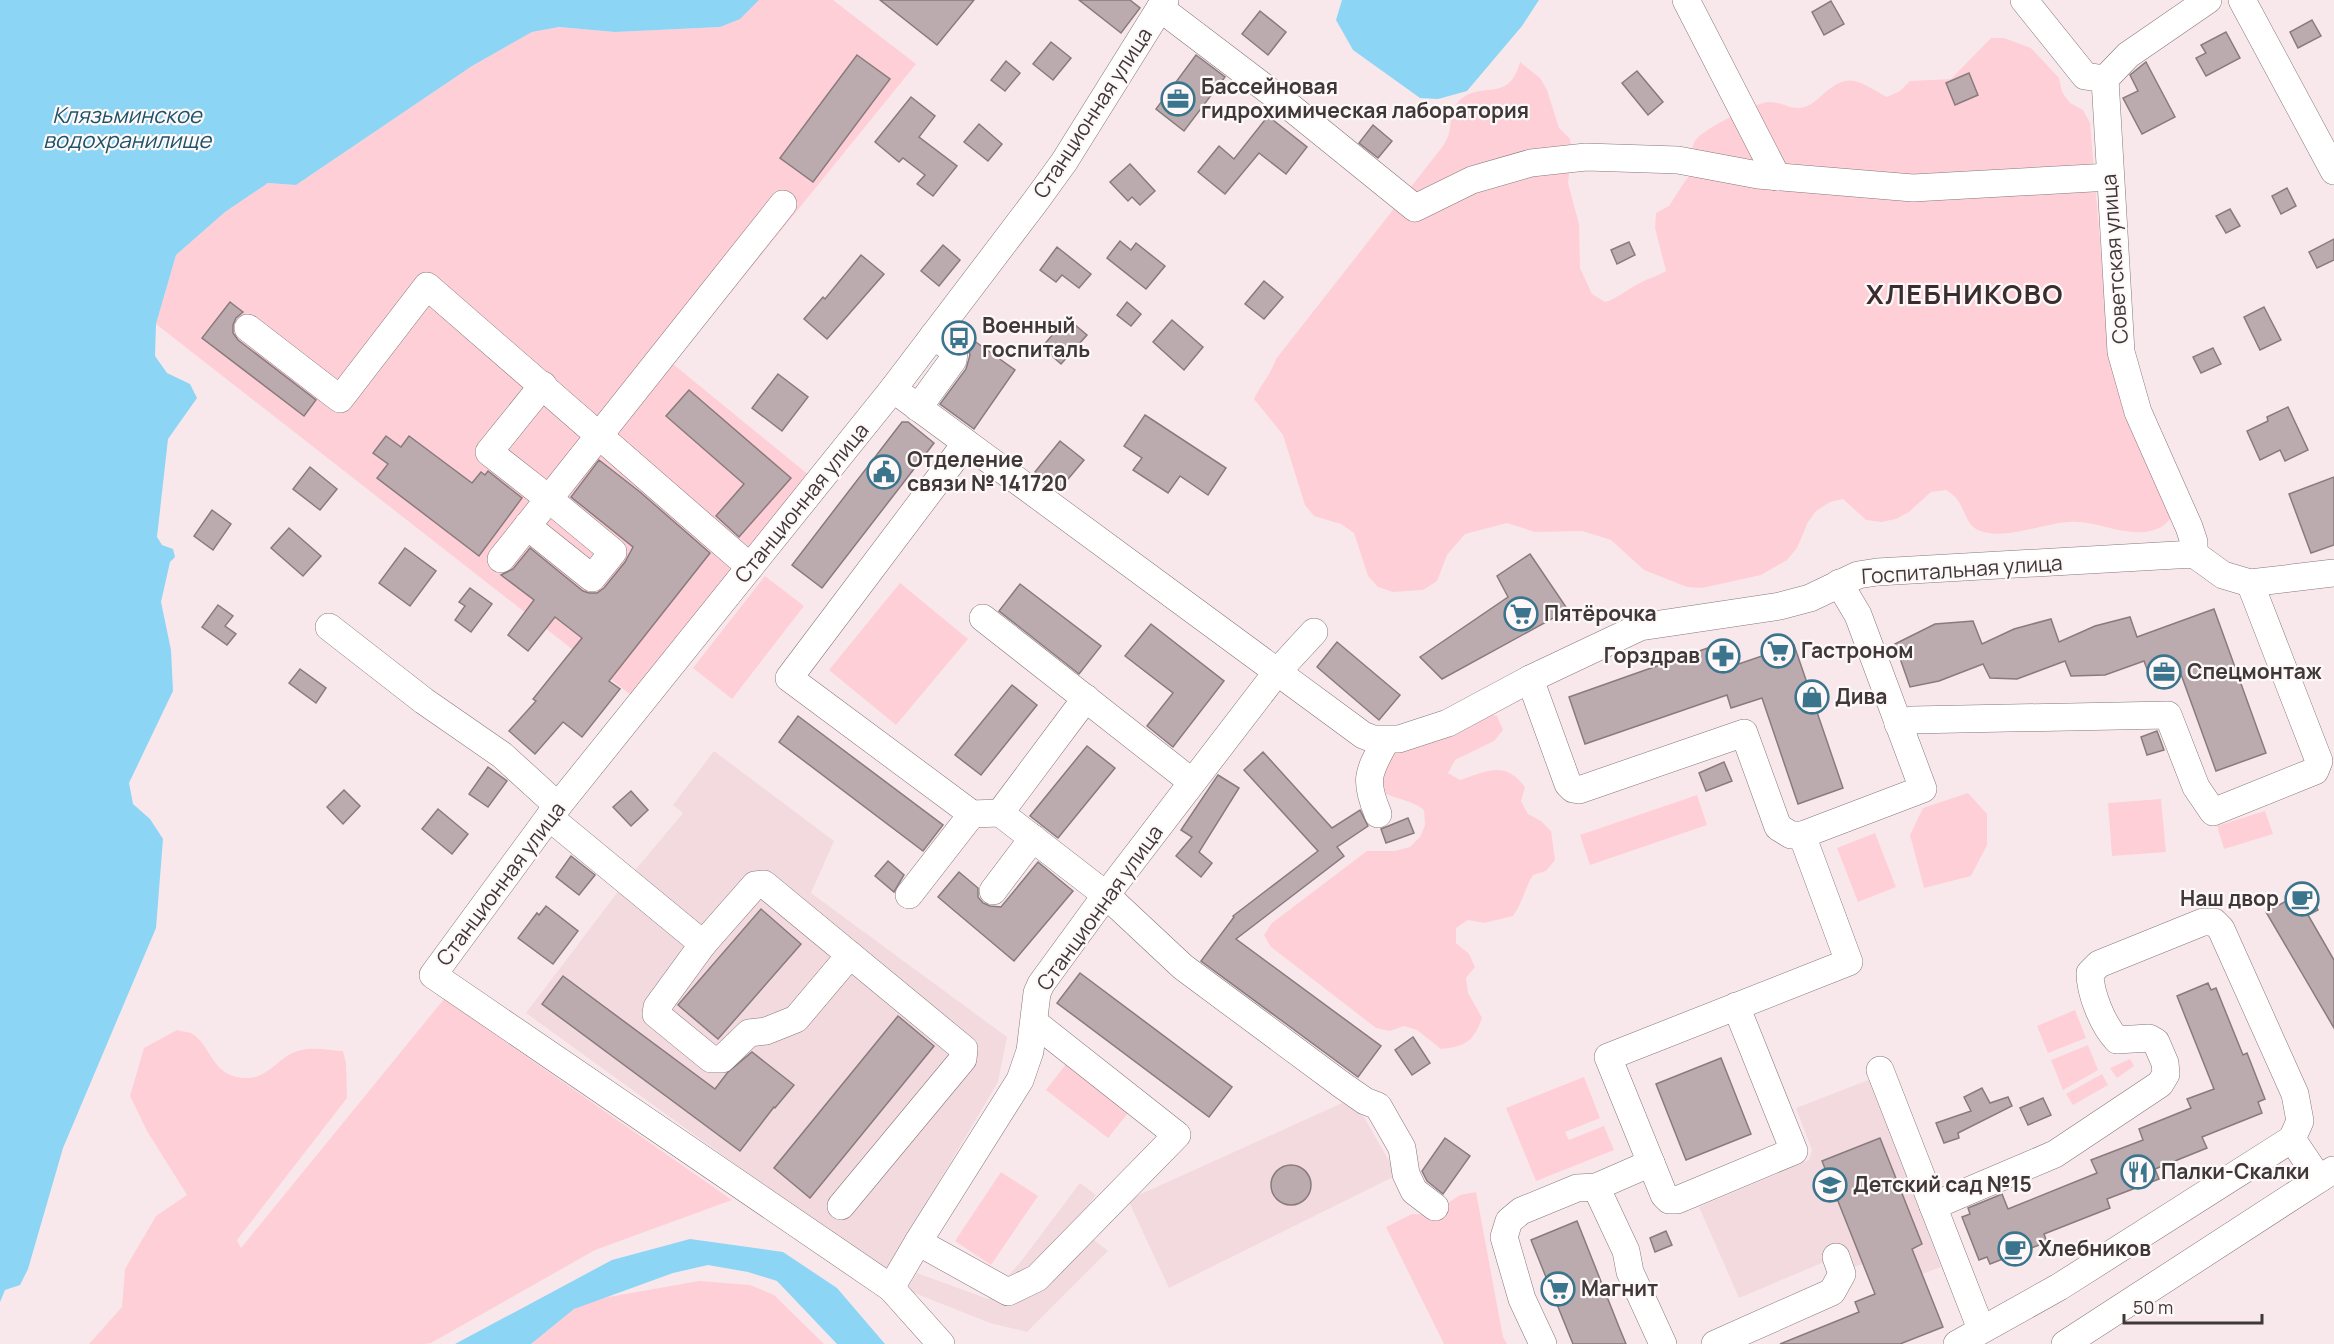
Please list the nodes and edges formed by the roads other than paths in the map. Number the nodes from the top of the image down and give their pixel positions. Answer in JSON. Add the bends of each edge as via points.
{"nodes":[{"id":1,"x":1686,"y":0,"type":"edge"},
{"id":2,"x":2024,"y":0,"type":"edge"},
{"id":3,"x":2208,"y":0,"type":"edge"},
{"id":4,"x":2242,"y":0,"type":"edge"},
{"id":5,"x":1162,"y":4,"type":"edge"},
{"id":6,"x":2105,"y":80,"type":"junction"},
{"id":7,"x":2334,"y":171,"type":"edge"},
{"id":8,"x":1777,"y":177,"type":"junction"},
{"id":9,"x":2110,"y":177,"type":"junction"},
{"id":10,"x":783,"y":204,"type":"dead end"},
{"id":11,"x":248,"y":328,"type":"dead end"},
{"id":12,"x":933,"y":336,"type":"junction"},
{"id":13,"x":543,"y":385,"type":"junction"},
{"id":14,"x":892,"y":389,"type":"junction"},
{"id":15,"x":918,"y":408,"type":"junction"},
{"id":16,"x":600,"y":436,"type":"junction"},
{"id":17,"x":966,"y":443,"type":"junction"},
{"id":18,"x":549,"y":499,"type":"junction"},
{"id":19,"x":527,"y":526,"type":"junction"},
{"id":20,"x":2194,"y":554,"type":"junction"},
{"id":21,"x":501,"y":559,"type":"dead end"},
{"id":22,"x":750,"y":567,"type":"junction"},
{"id":23,"x":2334,"y":573,"type":"edge"},
{"id":24,"x":1839,"y":583,"type":"junction"},
{"id":25,"x":2250,"y":583,"type":"junction"},
{"id":26,"x":983,"y":618,"type":"dead end"},
{"id":27,"x":329,"y":627,"type":"dead end"},
{"id":28,"x":1314,"y":632,"type":"dead end"},
{"id":29,"x":1277,"y":672,"type":"junction"},
{"id":30,"x":1530,"y":680,"type":"junction"},
{"id":31,"x":1086,"y":698,"type":"junction"},
{"id":32,"x":1898,"y":723,"type":"junction"},
{"id":33,"x":1374,"y":737,"type":"junction"},
{"id":34,"x":1192,"y":782,"type":"junction"},
{"id":35,"x":553,"y":812,"type":"junction"},
{"id":36,"x":1000,"y":813,"type":"junction"},
{"id":37,"x":972,"y":814,"type":"junction"},
{"id":38,"x":1378,"y":814,"type":"dead end"},
{"id":39,"x":1802,"y":835,"type":"junction"},
{"id":40,"x":1033,"y":838,"type":"junction"},
{"id":41,"x":993,"y":891,"type":"dead end"},
{"id":42,"x":909,"y":895,"type":"dead end"},
{"id":43,"x":1106,"y":895,"type":"junction"},
{"id":44,"x":703,"y":944,"type":"junction"},
{"id":45,"x":850,"y":955,"type":"junction"},
{"id":46,"x":1736,"y":1006,"type":"junction"},
{"id":47,"x":1035,"y":1023,"type":"junction"},
{"id":48,"x":1881,"y":1070,"type":"dead end"},
{"id":49,"x":2292,"y":1138,"type":"junction"},
{"id":50,"x":1651,"y":1163,"type":"junction"},
{"id":51,"x":2326,"y":1174,"type":"edge"},
{"id":52,"x":1596,"y":1187,"type":"junction"},
{"id":53,"x":841,"y":1206,"type":"dead end"},
{"id":54,"x":1933,"y":1206,"type":"junction"},
{"id":55,"x":1436,"y":1208,"type":"dead end"},
{"id":56,"x":918,"y":1242,"type":"junction"},
{"id":57,"x":1836,"y":1257,"type":"dead end"},
{"id":58,"x":891,"y":1288,"type":"junction"},
{"id":59,"x":1981,"y":1329,"type":"junction"},
{"id":60,"x":941,"y":1344,"type":"edge"},
{"id":61,"x":1544,"y":1344,"type":"edge"},
{"id":62,"x":1663,"y":1344,"type":"edge"},
{"id":63,"x":1715,"y":1344,"type":"edge"},
{"id":64,"x":1957,"y":1344,"type":"edge"},
{"id":65,"x":2065,"y":1344,"type":"edge"}],
"edges":[{"from":1,"to":8,"type":"street"},
{"from":2,"to":6,"type":"street","via":[[2085,76]]},
{"from":3,"to":6,"type":"street","via":[[2128,55]]},
{"from":4,"to":7,"type":"street"},
{"from":5,"to":8,"type":"street","via":[[1415,208],[1472,180],[1531,163],[1586,157],[1678,160]]},
{"from":5,"to":12,"type":"street","name":"Станционная улица","via":[[1064,162]]},
{"from":6,"to":9,"type":"street","name":"Советская улица"},
{"from":8,"to":9,"type":"street","via":[[1914,188]]},
{"from":9,"to":20,"type":"street","name":"Советская улица","via":[[2121,352],[2138,412],[2189,527]]},
{"from":10,"to":16,"type":"street"},
{"from":11,"to":13,"type":"street","via":[[340,399],[427,286]]},
{"from":12,"to":14,"type":"street","name":"Станционная улица"},
{"from":12,"to":15,"type":"street","via":[[951,348],[953,360]]},
{"from":13,"to":16,"type":"street"},
{"from":13,"to":18,"type":"street","via":[[489,452]]},
{"from":14,"to":15,"type":"street"},
{"from":14,"to":22,"type":"street","name":"Станционная улица"},
{"from":15,"to":17,"type":"street"},
{"from":16,"to":18,"type":"street"},
{"from":16,"to":22,"type":"street"},
{"from":17,"to":29,"type":"street"},
{"from":17,"to":37,"type":"street","via":[[789,678]]},
{"from":18,"to":19,"type":"street"},
{"from":18,"to":19,"type":"street","via":[[612,552],[592,579]]},
{"from":19,"to":21,"type":"street"},
{"from":20,"to":24,"type":"street","name":"Госпитальная улица","via":[[1877,572]]},
{"from":20,"to":25,"type":"street","via":[[2223,575]]},
{"from":22,"to":35,"type":"street","name":"Станционная улица"},
{"from":23,"to":25,"type":"street"},
{"from":24,"to":30,"type":"street","name":"Госпитальная улица","via":[[1810,598],[1780,606],[1640,627]]},
{"from":24,"to":32,"type":"street","via":[[1858,615]]},
{"from":25,"to":32,"type":"street","via":[[2319,761],[2315,771],[2213,812],[2196,787],[2168,715]]},
{"from":26,"to":31,"type":"street"},
{"from":27,"to":35,"type":"street","via":[[502,755]]},
{"from":28,"to":29,"type":"street","name":"Станционная улица"},
{"from":29,"to":33,"type":"street"},
{"from":29,"to":34,"type":"street","name":"Станционная улица"},
{"from":30,"to":33,"type":"street","name":"Госпитальная улица","via":[[1448,723],[1406,737]]},
{"from":30,"to":39,"type":"street","via":[[1573,789],[1744,733],[1778,827],[1791,835]]},
{"from":31,"to":34,"type":"street"},
{"from":31,"to":36,"type":"street"},
{"from":32,"to":39,"type":"street","via":[[1923,789]]},
{"from":33,"to":38,"type":"street","via":[[1370,794]]},
{"from":34,"to":43,"type":"street","name":"Станционная улица"},
{"from":35,"to":44,"type":"street"},
{"from":35,"to":58,"type":"street","name":"Станционная улица","via":[[433,975]]},
{"from":36,"to":37,"type":"street"},
{"from":36,"to":40,"type":"street"},
{"from":37,"to":42,"type":"street"},
{"from":39,"to":46,"type":"street","via":[[1849,962]]},
{"from":40,"to":41,"type":"street"},
{"from":40,"to":43,"type":"street"},
{"from":43,"to":47,"type":"street","name":"Станционная улица","via":[[1041,984]]},
{"from":43,"to":55,"type":"street","via":[[1183,967],[1342,1085],[1377,1106],[1402,1148],[1406,1174],[1414,1191]]},
{"from":44,"to":45,"type":"street","via":[[755,885],[764,884]]},
{"from":44,"to":45,"type":"street","via":[[657,1007],[656,1014],[711,1059],[722,1059],[749,1033],[796,1020]]},
{"from":45,"to":53,"type":"street","via":[[964,1049],[963,1059]]},
{"from":46,"to":50,"type":"street","via":[[1608,1057]]},
{"from":46,"to":50,"type":"street","via":[[1796,1158],[1677,1200],[1664,1195]]},
{"from":47,"to":56,"type":"street","name":"Станционная улица","via":[[1020,1080]]},
{"from":47,"to":56,"type":"street","via":[[1177,1135],[1036,1278],[1008,1292]]},
{"from":48,"to":54,"type":"street"},
{"from":49,"to":51,"type":"street"},
{"from":49,"to":54,"type":"street","via":[[2300,1121],[2295,1094],[2221,929],[2214,922],[2203,922],[2099,964],[2090,973],[2090,984],[2109,1031],[2117,1040],[2143,1037],[2156,1042],[2165,1063],[2166,1074],[2160,1084],[2055,1154]]},
{"from":49,"to":59,"type":"street","via":[[2049,1293]]},
{"from":50,"to":52,"type":"street"},
{"from":51,"to":65,"type":"street"},
{"from":52,"to":61,"type":"street","via":[[1577,1188],[1521,1211],[1509,1221],[1504,1236],[1522,1299]]},
{"from":52,"to":62,"type":"street"},
{"from":54,"to":59,"type":"street"},
{"from":56,"to":58,"type":"street","name":"Станционная улица"},
{"from":57,"to":63,"type":"street","via":[[1842,1274],[1832,1292]]},
{"from":58,"to":60,"type":"street","name":"Станционная улица"},
{"from":59,"to":64,"type":"street"}]}
